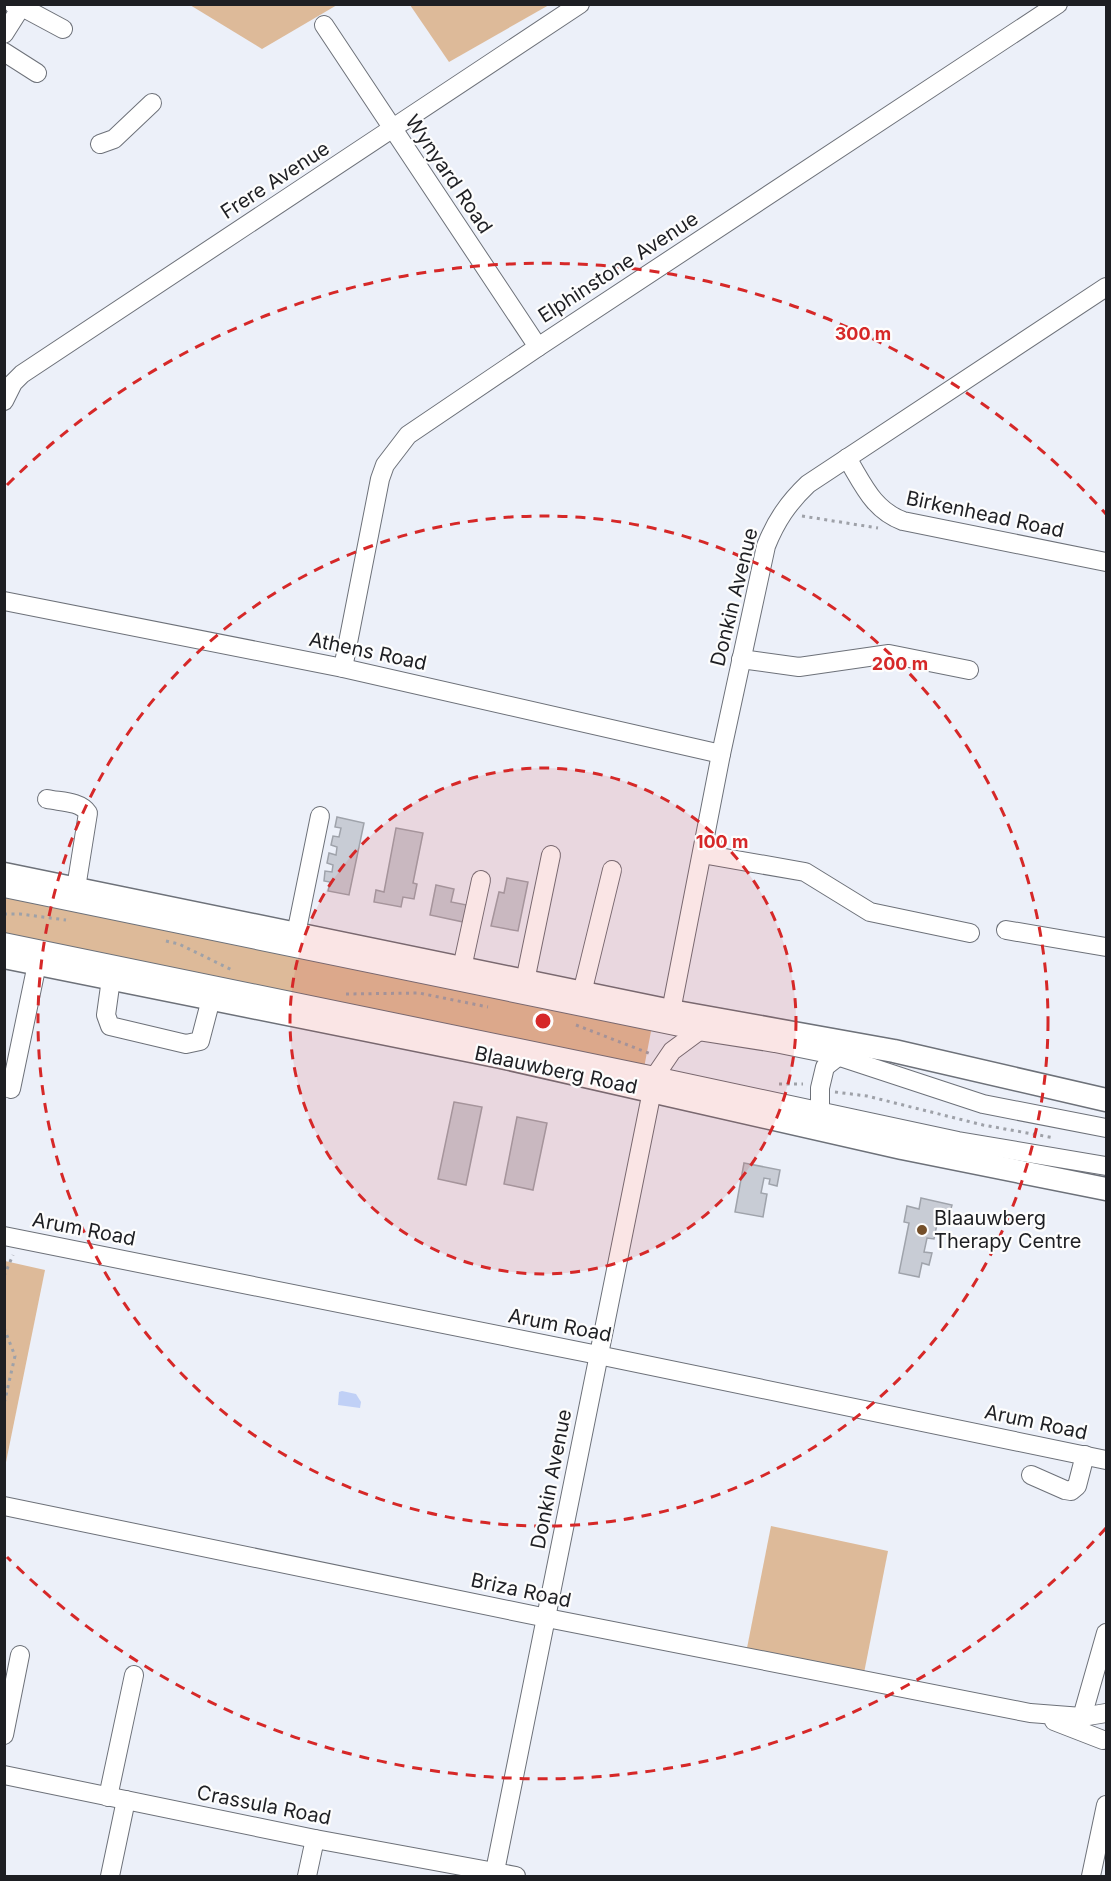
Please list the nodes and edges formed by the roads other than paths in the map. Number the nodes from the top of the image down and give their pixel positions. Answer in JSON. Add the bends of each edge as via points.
{"nodes":[{"id":1,"x":580,"y":4,"type":"edge"},
{"id":2,"x":1058,"y":4,"type":"edge"},
{"id":3,"x":19,"y":5,"type":"edge"},
{"id":4,"x":324,"y":26,"type":"dead end"},
{"id":5,"x":63,"y":29,"type":"dead end"},
{"id":6,"x":4,"y":34,"type":"edge"},
{"id":7,"x":4,"y":52,"type":"edge"},
{"id":8,"x":37,"y":73,"type":"dead end"},
{"id":9,"x":152,"y":103,"type":"dead end"},
{"id":10,"x":392,"y":130,"type":"junction"},
{"id":11,"x":100,"y":144,"type":"dead end"},
{"id":12,"x":1107,"y":287,"type":"edge"},
{"id":13,"x":538,"y":347,"type":"junction"},
{"id":14,"x":4,"y":401,"type":"edge"},
{"id":15,"x":847,"y":458,"type":"junction"},
{"id":16,"x":1107,"y":562,"type":"edge"},
{"id":17,"x":4,"y":601,"type":"edge"},
{"id":18,"x":741,"y":659,"type":"junction"},
{"id":19,"x":343,"y":668,"type":"junction"},
{"id":20,"x":969,"y":670,"type":"dead end"},
{"id":21,"x":721,"y":754,"type":"junction"},
{"id":22,"x":47,"y":800,"type":"dead end"},
{"id":23,"x":320,"y":816,"type":"dead end"},
{"id":24,"x":702,"y":854,"type":"junction"},
{"id":25,"x":551,"y":855,"type":"dead end"},
{"id":26,"x":612,"y":870,"type":"dead end"},
{"id":27,"x":4,"y":874,"type":"edge"},
{"id":28,"x":481,"y":880,"type":"dead end"},
{"id":29,"x":4,"y":888,"type":"edge"},
{"id":30,"x":76,"y":888,"type":"junction"},
{"id":31,"x":1006,"y":930,"type":"dead end"},
{"id":32,"x":970,"y":933,"type":"dead end"},
{"id":33,"x":296,"y":934,"type":"junction"},
{"id":34,"x":4,"y":942,"type":"edge"},
{"id":35,"x":1107,"y":947,"type":"edge"},
{"id":36,"x":4,"y":957,"type":"edge"},
{"id":37,"x":37,"y":964,"type":"junction"},
{"id":38,"x":462,"y":968,"type":"junction"},
{"id":39,"x":111,"y":979,"type":"junction"},
{"id":40,"x":525,"y":981,"type":"junction"},
{"id":41,"x":582,"y":993,"type":"junction"},
{"id":42,"x":211,"y":999,"type":"junction"},
{"id":43,"x":671,"y":1011,"type":"junction"},
{"id":44,"x":727,"y":1020,"type":"junction"},
{"id":45,"x":699,"y":1030,"type":"junction"},
{"id":46,"x":839,"y":1056,"type":"junction"},
{"id":47,"x":654,"y":1083,"type":"junction"},
{"id":48,"x":11,"y":1089,"type":"dead end"},
{"id":49,"x":1107,"y":1100,"type":"edge"},
{"id":50,"x":719,"y":1106,"type":"junction"},
{"id":51,"x":820,"y":1112,"type":"junction"},
{"id":52,"x":1107,"y":1128,"type":"edge"},
{"id":53,"x":1107,"y":1166,"type":"edge"},
{"id":54,"x":1107,"y":1189,"type":"edge"},
{"id":55,"x":12,"y":1238,"type":"edge"},
{"id":56,"x":598,"y":1355,"type":"junction"},
{"id":57,"x":1084,"y":1455,"type":"junction"},
{"id":58,"x":1107,"y":1460,"type":"edge"},
{"id":59,"x":1031,"y":1475,"type":"dead end"},
{"id":60,"x":4,"y":1506,"type":"edge"},
{"id":61,"x":547,"y":1618,"type":"junction"},
{"id":62,"x":1107,"y":1633,"type":"edge"},
{"id":63,"x":20,"y":1655,"type":"dead end"},
{"id":64,"x":134,"y":1675,"type":"dead end"},
{"id":65,"x":1030,"y":1713,"type":"junction"},
{"id":66,"x":1107,"y":1715,"type":"edge"},
{"id":67,"x":1082,"y":1717,"type":"junction"},
{"id":68,"x":4,"y":1735,"type":"edge"},
{"id":69,"x":1105,"y":1745,"type":"edge"},
{"id":70,"x":4,"y":1775,"type":"edge"},
{"id":71,"x":117,"y":1798,"type":"junction"},
{"id":72,"x":1107,"y":1805,"type":"edge"},
{"id":73,"x":315,"y":1839,"type":"junction"},
{"id":74,"x":495,"y":1874,"type":"edge"},
{"id":75,"x":110,"y":1876,"type":"edge"},
{"id":76,"x":307,"y":1876,"type":"edge"},
{"id":77,"x":516,"y":1876,"type":"edge"},
{"id":78,"x":1091,"y":1876,"type":"edge"}],
"edges":[{"from":1,"to":10,"type":"street","name":"Frere Avenue"},
{"from":2,"to":13,"type":"street","name":"Elphinstone Avenue"},
{"from":3,"to":5,"type":"street"},
{"from":3,"to":6,"type":"street"},
{"from":4,"to":10,"type":"street","name":"Wynyard Road"},
{"from":7,"to":8,"type":"street"},
{"from":9,"to":11,"type":"street","via":[[114,140]]},
{"from":10,"to":13,"type":"street","name":"Wynyard Road"},
{"from":10,"to":14,"type":"street","name":"Frere Avenue","via":[[22,374]]},
{"from":12,"to":15,"type":"street","name":"Donkin Avenue"},
{"from":13,"to":19,"type":"street","name":"Elphinstone Avenue","via":[[408,435],[385,465]]},
{"from":15,"to":16,"type":"street","name":"Birkenhead Road","via":[[880,509],[890,516]]},
{"from":15,"to":18,"type":"street","name":"Donkin Avenue","via":[[808,484],[791,500],[774,526]]},
{"from":17,"to":19,"type":"street","name":"Athens Road"},
{"from":18,"to":20,"type":"street","via":[[799,667],[889,654]]},
{"from":18,"to":21,"type":"street","name":"Donkin Avenue"},
{"from":19,"to":21,"type":"street","name":"Athens Road"},
{"from":21,"to":24,"type":"street","name":"Donkin Avenue"},
{"from":22,"to":30,"type":"street","via":[[79,805],[88,813]]},
{"from":23,"to":33,"type":"street"},
{"from":24,"to":32,"type":"street","via":[[805,872],[870,912]]},
{"from":24,"to":43,"type":"street","name":"Donkin Avenue"},
{"from":25,"to":40,"type":"street"},
{"from":26,"to":41,"type":"street"},
{"from":27,"to":30,"type":"main road"},
{"from":28,"to":38,"type":"street"},
{"from":29,"to":45,"type":"street"},
{"from":30,"to":33,"type":"main road"},
{"from":31,"to":35,"type":"street"},
{"from":33,"to":38,"type":"main road"},
{"from":34,"to":47,"type":"street"},
{"from":36,"to":37,"type":"main road","name":"Blaauwberg Road"},
{"from":37,"to":39,"type":"main road","name":"Blaauwberg Road"},
{"from":37,"to":48,"type":"street"},
{"from":38,"to":40,"type":"main road"},
{"from":39,"to":42,"type":"main road","name":"Blaauwberg Road"},
{"from":39,"to":42,"type":"street","via":[[106,1015],[110,1026],[186,1044],[200,1041]]},
{"from":40,"to":41,"type":"main road"},
{"from":41,"to":43,"type":"main road"},
{"from":42,"to":47,"type":"main road","name":"Blaauwberg Road"},
{"from":43,"to":44,"type":"main road"},
{"from":44,"to":46,"type":"street"},
{"from":44,"to":49,"type":"main road","via":[[894,1051]]},
{"from":45,"to":46,"type":"street"},
{"from":45,"to":47,"type":"street","via":[[672,1051]]},
{"from":46,"to":51,"type":"street","via":[[825,1067]]},
{"from":46,"to":52,"type":"street","via":[[983,1104]]},
{"from":47,"to":50,"type":"main road","name":"Blaauwberg Road"},
{"from":47,"to":51,"type":"street"},
{"from":47,"to":56,"type":"street","name":"Donkin Avenue"},
{"from":50,"to":51,"type":"street"},
{"from":50,"to":54,"type":"main road","name":"Blaauwberg Road"},
{"from":51,"to":53,"type":"street"},
{"from":55,"to":56,"type":"street","name":"Arum Road"},
{"from":56,"to":57,"type":"street","name":"Arum Road"},
{"from":56,"to":61,"type":"street","name":"Donkin Avenue"},
{"from":57,"to":58,"type":"street","name":"Arum Road"},
{"from":57,"to":59,"type":"street","via":[[1077,1486],[1071,1491]]},
{"from":60,"to":61,"type":"street","name":"Briza Road"},
{"from":61,"to":65,"type":"street","name":"Briza Road"},
{"from":61,"to":74,"type":"street","name":"Donkin Avenue"},
{"from":62,"to":67,"type":"street"},
{"from":63,"to":68,"type":"street"},
{"from":64,"to":71,"type":"street"},
{"from":65,"to":67,"type":"street","name":"Briza Road"},
{"from":65,"to":69,"type":"street","name":"Briza Road"},
{"from":66,"to":67,"type":"street","name":"Briza Road"},
{"from":66,"to":69,"type":"street","via":[[1103,1726]]},
{"from":70,"to":71,"type":"street","name":"Crassula Road"},
{"from":71,"to":73,"type":"street","name":"Crassula Road"},
{"from":71,"to":75,"type":"street"},
{"from":72,"to":78,"type":"street"},
{"from":73,"to":74,"type":"street","name":"Crassula Road"},
{"from":73,"to":76,"type":"street"},
{"from":74,"to":77,"type":"street","name":"Crassula Road"}]}
